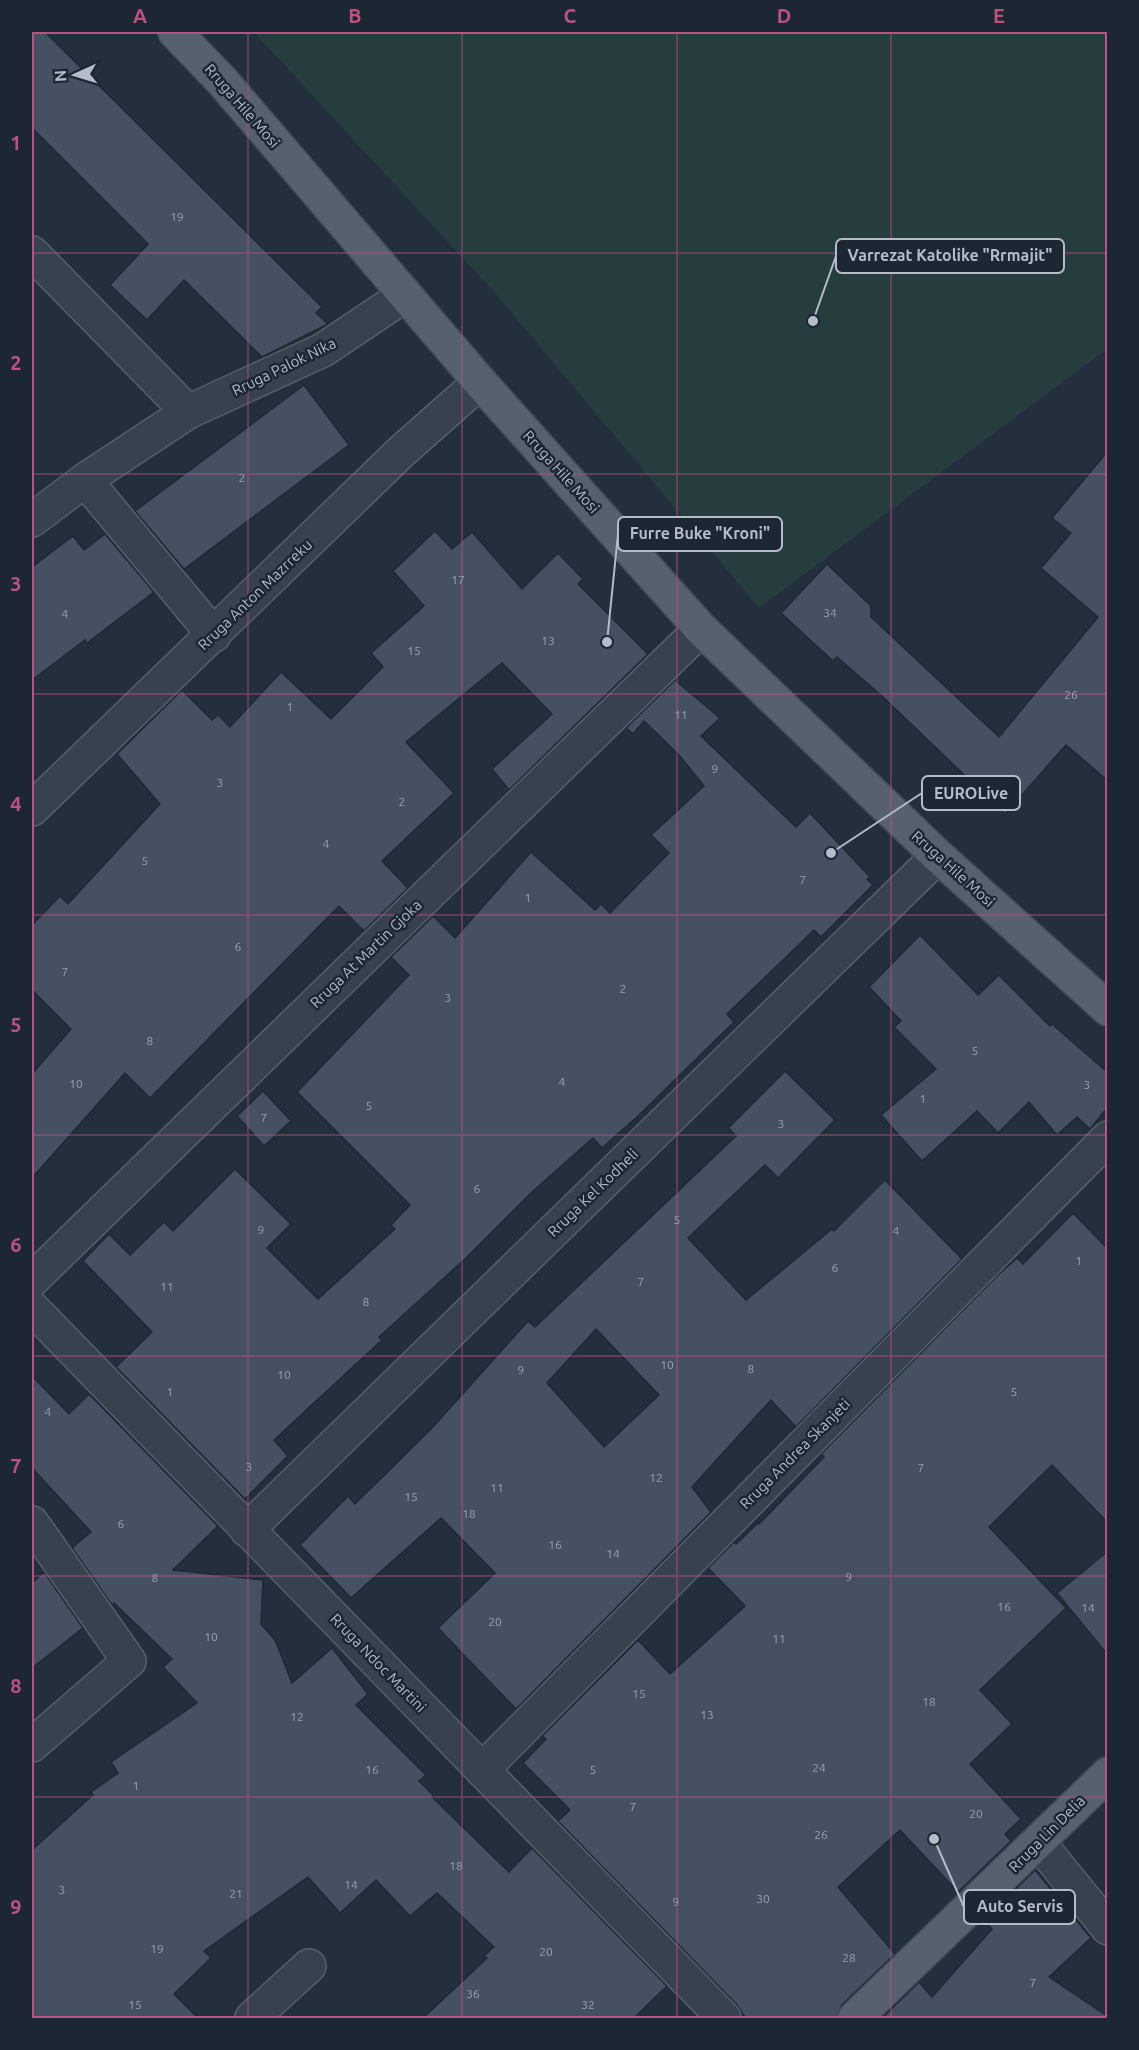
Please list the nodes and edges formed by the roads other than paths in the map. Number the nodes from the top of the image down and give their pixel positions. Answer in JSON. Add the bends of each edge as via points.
{"nodes":[{"id":1,"x":175,"y":32,"type":"edge"},
{"id":2,"x":32,"y":253,"type":"edge"},
{"id":3,"x":405,"y":295,"type":"junction"},
{"id":4,"x":480,"y":382,"type":"junction"},
{"id":5,"x":188,"y":412,"type":"junction"},
{"id":6,"x":85,"y":480,"type":"junction"},
{"id":7,"x":32,"y":520,"type":"edge"},
{"id":8,"x":701,"y":629,"type":"junction"},
{"id":9,"x":214,"y":635,"type":"junction"},
{"id":10,"x":32,"y":809,"type":"edge"},
{"id":11,"x":938,"y":856,"type":"junction"},
{"id":12,"x":1107,"y":1009,"type":"edge"},
{"id":13,"x":1107,"y":1138,"type":"edge"},
{"id":14,"x":32,"y":1280,"type":"edge"},
{"id":15,"x":32,"y":1308,"type":"edge"},
{"id":16,"x":32,"y":1523,"type":"edge"},
{"id":17,"x":247,"y":1530,"type":"junction"},
{"id":18,"x":32,"y":1745,"type":"edge"},
{"id":19,"x":482,"y":1770,"type":"junction"},
{"id":20,"x":1107,"y":1773,"type":"edge"},
{"id":21,"x":1039,"y":1843,"type":"junction"},
{"id":22,"x":1107,"y":1928,"type":"edge"},
{"id":23,"x":309,"y":1966,"type":"dead end"},
{"id":24,"x":252,"y":2019,"type":"edge"},
{"id":25,"x":724,"y":2019,"type":"edge"},
{"id":26,"x":855,"y":2019,"type":"edge"}],
"edges":[{"from":1,"to":3,"type":"main road","name":"Rruga Hile Mosi","via":[[223,82]]},
{"from":2,"to":5,"type":"street"},
{"from":3,"to":4,"type":"main road","name":"Rruga Hile Mosi"},
{"from":3,"to":5,"type":"street","name":"Rruga Palok Nika","via":[[323,350]]},
{"from":4,"to":8,"type":"main road","name":"Rruga Hile Mosi"},
{"from":4,"to":9,"type":"street","name":"Rruga Anton Mazrreku","via":[[402,451]]},
{"from":5,"to":6,"type":"street","name":"Rruga Palok Nika"},
{"from":6,"to":7,"type":"street","name":"Rruga Palok Nika"},
{"from":6,"to":9,"type":"street"},
{"from":8,"to":11,"type":"main road","name":"Rruga Hile Mosi"},
{"from":8,"to":14,"type":"street","name":"Rruga At Martin Gjoka"},
{"from":9,"to":10,"type":"street","name":"Rruga Anton Mazrreku"},
{"from":11,"to":12,"type":"main road","name":"Rruga Hile Mosi"},
{"from":11,"to":17,"type":"street","name":"Rruga Kel Kodheli"},
{"from":13,"to":19,"type":"street","name":"Rruga Andrea Skanjeti"},
{"from":15,"to":17,"type":"street","name":"Rruga Ndoc Martini"},
{"from":16,"to":18,"type":"street","via":[[129,1661]]},
{"from":17,"to":19,"type":"street","name":"Rruga Ndoc Martini"},
{"from":19,"to":25,"type":"street","name":"Rruga Ndoc Martini"},
{"from":20,"to":21,"type":"main road","name":"Rruga Lin Delia"},
{"from":21,"to":22,"type":"street"},
{"from":21,"to":26,"type":"main road","name":"Rruga Lin Delia"},
{"from":23,"to":24,"type":"street"}]}
